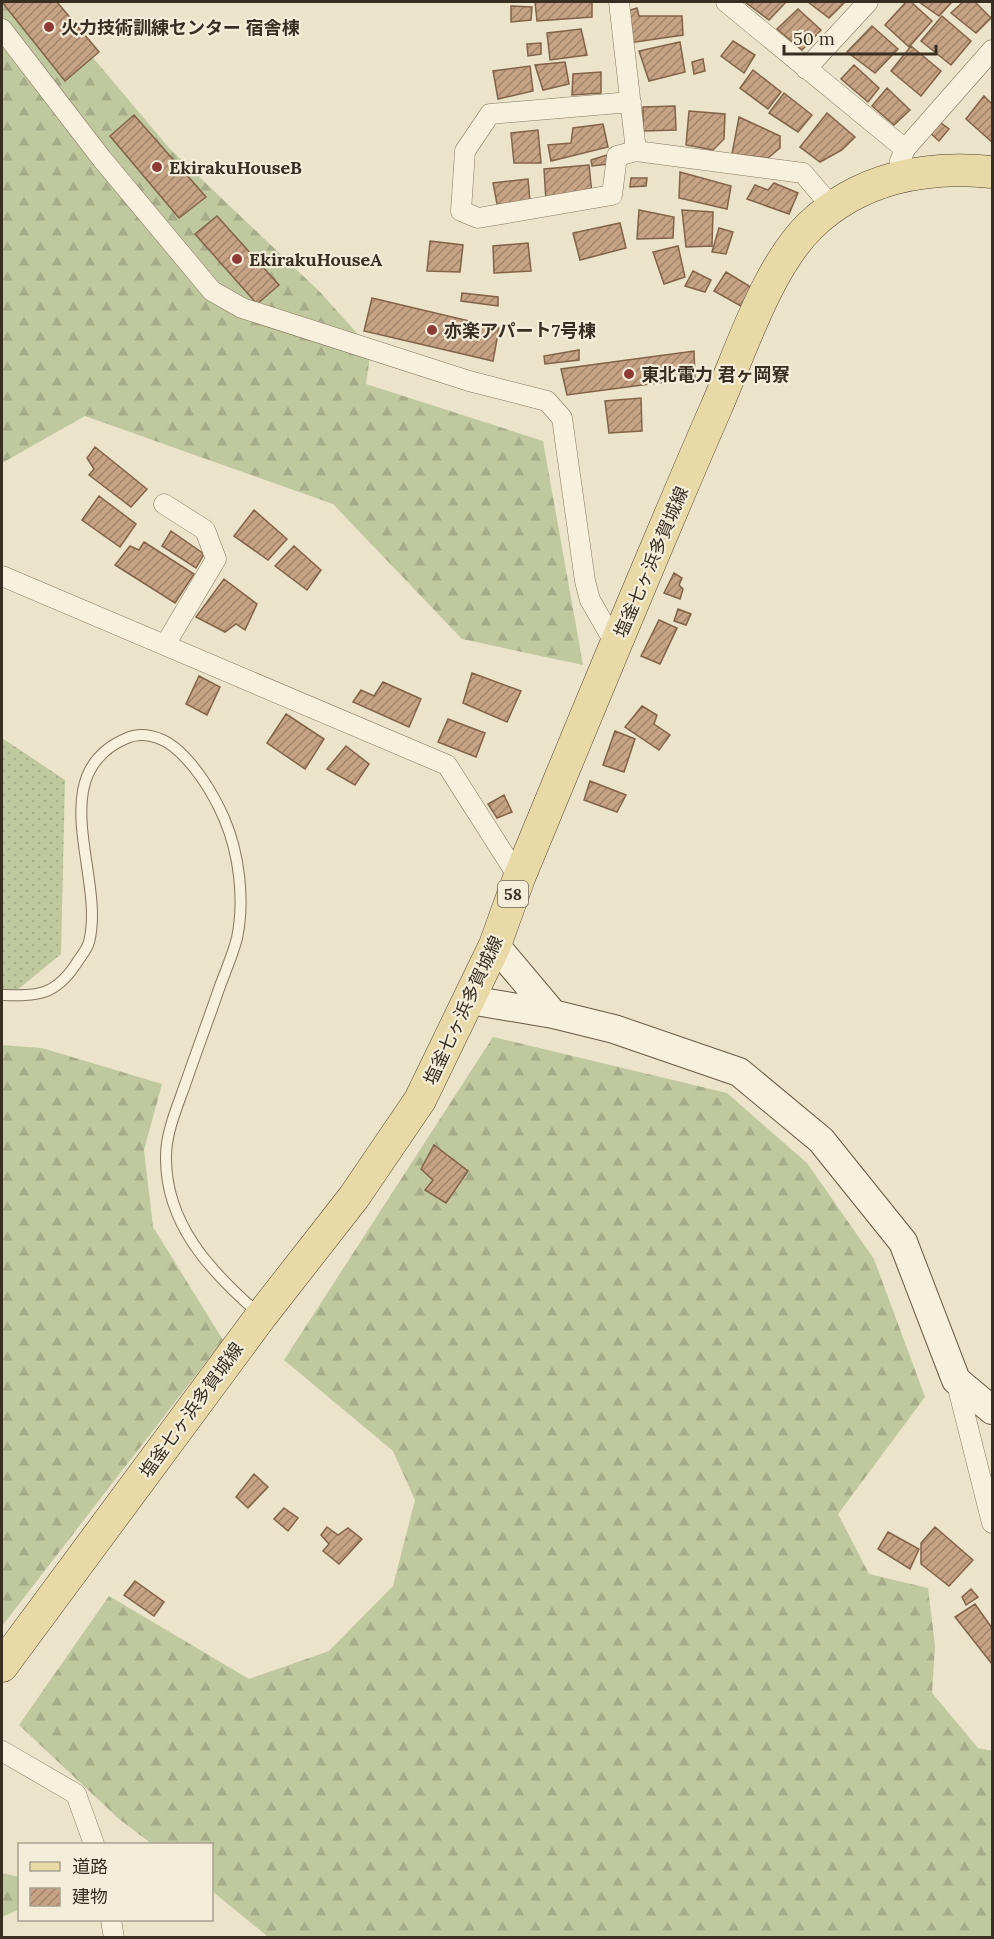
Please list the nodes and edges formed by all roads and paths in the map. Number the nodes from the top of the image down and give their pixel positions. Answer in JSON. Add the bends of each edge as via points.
{"nodes":[{"id":1,"x":619,"y":2,"type":"edge"},
{"id":2,"x":726,"y":2,"type":"edge"},
{"id":3,"x":868,"y":2,"type":"edge"},
{"id":4,"x":2,"y":29,"type":"edge"},
{"id":5,"x":993,"y":50,"type":"edge"},
{"id":6,"x":806,"y":69,"type":"junction"},
{"id":7,"x":631,"y":102,"type":"junction"},
{"id":8,"x":905,"y":149,"type":"junction"},
{"id":9,"x":636,"y":151,"type":"junction"},
{"id":10,"x":993,"y":172,"type":"edge"},
{"id":11,"x":894,"y":177,"type":"junction"},
{"id":12,"x":832,"y":207,"type":"junction"},
{"id":13,"x":164,"y":504,"type":"dead end"},
{"id":14,"x":2,"y":576,"type":"edge"},
{"id":15,"x":165,"y":645,"type":"junction"},
{"id":16,"x":616,"y":645,"type":"junction"},
{"id":17,"x":519,"y":878,"type":"junction"},
{"id":18,"x":495,"y":945,"type":"junction"},
{"id":19,"x":2,"y":995,"type":"edge"},
{"id":20,"x":470,"y":1000,"type":"junction"},
{"id":21,"x":553,"y":1014,"type":"junction"},
{"id":22,"x":261,"y":1316,"type":"junction"},
{"id":23,"x":956,"y":1380,"type":"junction"},
{"id":24,"x":993,"y":1410,"type":"edge"},
{"id":25,"x":993,"y":1523,"type":"edge"},
{"id":26,"x":2,"y":1666,"type":"edge"},
{"id":27,"x":2,"y":1751,"type":"edge"},
{"id":28,"x":93,"y":1843,"type":"edge"},
{"id":29,"x":111,"y":1921,"type":"edge"},
{"id":30,"x":114,"y":1938,"type":"edge"}],
"edges":[{"from":1,"to":7,"type":"street"},
{"from":2,"to":6,"type":"street"},
{"from":3,"to":6,"type":"street"},
{"from":4,"to":16,"type":"street","via":[[102,159],[212,291],[242,308],[469,381],[547,400],[556,408],[562,418],[585,581],[590,600]]},
{"from":5,"to":8,"type":"street"},
{"from":6,"to":8,"type":"street"},
{"from":7,"to":9,"type":"street"},
{"from":7,"to":9,"type":"street","via":[[489,114],[465,151],[461,211],[478,218],[612,195],[617,156]]},
{"from":8,"to":11,"type":"street"},
{"from":9,"to":12,"type":"street","via":[[802,173]]},
{"from":10,"to":11,"type":"main road","name":"塩釜七ヶ浜多賀城線","number":"58","via":[[965,169]]},
{"from":11,"to":12,"type":"main road","name":"塩釜七ヶ浜多賀城線","number":"58"},
{"from":12,"to":16,"type":"main road","name":"塩釜七ヶ浜多賀城線","number":"58","via":[[792,247],[777,272]]},
{"from":13,"to":15,"type":"street","via":[[205,530],[216,559]]},
{"from":14,"to":15,"type":"street"},
{"from":15,"to":17,"type":"street","via":[[447,765]]},
{"from":16,"to":17,"type":"main road","name":"塩釜七ヶ浜多賀城線","number":"58"},
{"from":17,"to":18,"type":"main road","name":"塩釜七ヶ浜多賀城線","number":"58"},
{"from":18,"to":20,"type":"main road","name":"塩釜七ヶ浜多賀城線","number":"58"},
{"from":18,"to":21,"type":"street"},
{"from":19,"to":22,"type":"lane","via":[[32,996],[55,989],[88,945],[92,923],[81,803],[84,783],[96,759],[133,735],[156,736],[175,748],[219,806],[231,834],[240,904],[237,939],[175,1115],[166,1155],[170,1185],[181,1225],[201,1256]]},
{"from":20,"to":21,"type":"street"},
{"from":20,"to":22,"type":"main road","name":"塩釜七ヶ浜多賀城線","number":"58","via":[[420,1100],[354,1197]]},
{"from":21,"to":23,"type":"street","via":[[614,1029],[740,1072],[820,1140],[903,1242]]},
{"from":22,"to":26,"type":"main road","name":"塩釜七ヶ浜多賀城線","number":"58"},
{"from":23,"to":24,"type":"street"},
{"from":23,"to":25,"type":"street"},
{"from":27,"to":28,"type":"street","via":[[76,1794]]},
{"from":29,"to":30,"type":"street"}]}
